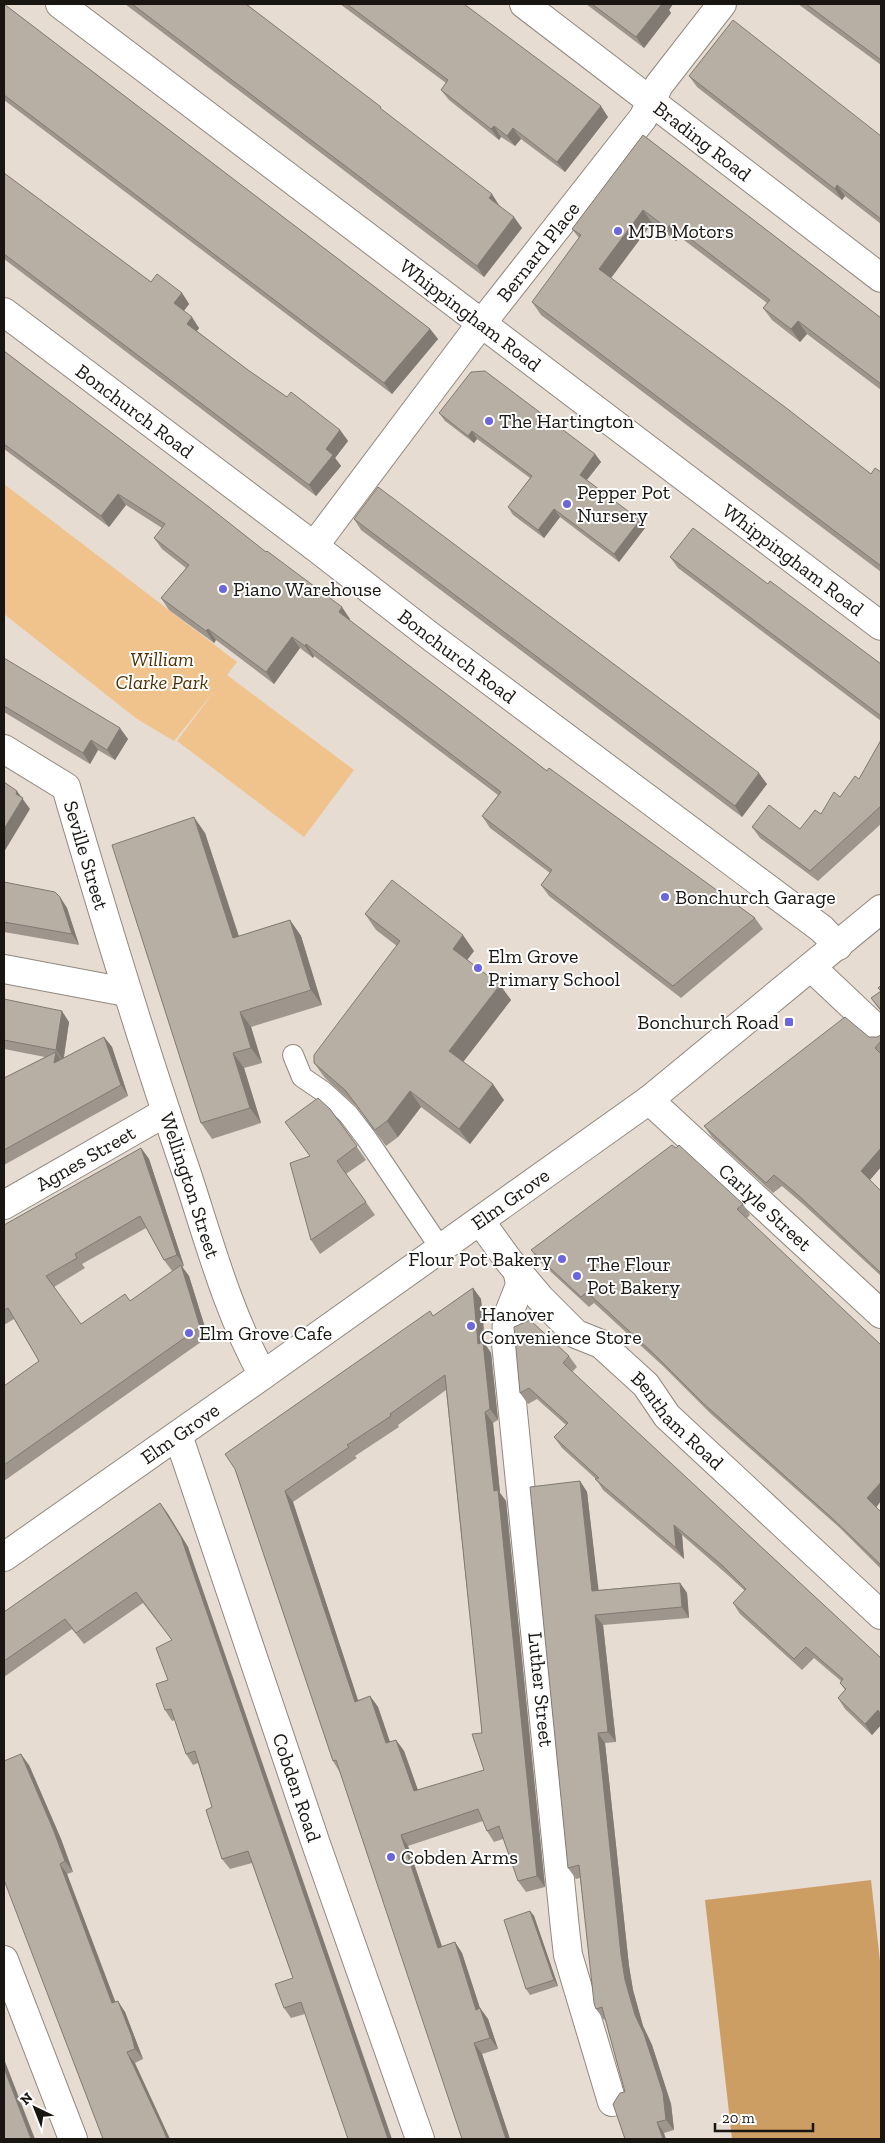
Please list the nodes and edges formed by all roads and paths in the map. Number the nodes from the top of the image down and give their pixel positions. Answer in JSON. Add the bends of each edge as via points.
{"nodes":[{"id":1,"x":60,"y":4,"type":"edge"},
{"id":2,"x":524,"y":4,"type":"edge"},
{"id":3,"x":722,"y":4,"type":"edge"},
{"id":4,"x":651,"y":101,"type":"junction"},
{"id":5,"x":881,"y":278,"type":"edge"},
{"id":6,"x":4,"y":312,"type":"edge"},
{"id":7,"x":482,"y":323,"type":"junction"},
{"id":8,"x":314,"y":546,"type":"junction"},
{"id":9,"x":881,"y":626,"type":"edge"},
{"id":10,"x":4,"y":749,"type":"edge"},
{"id":11,"x":881,"y":909,"type":"edge"},
{"id":12,"x":838,"y":946,"type":"junction"},
{"id":13,"x":812,"y":968,"type":"junction"},
{"id":14,"x":4,"y":969,"type":"edge"},
{"id":15,"x":126,"y":992,"type":"junction"},
{"id":16,"x":881,"y":1033,"type":"edge"},
{"id":17,"x":294,"y":1055,"type":"dead end"},
{"id":18,"x":649,"y":1100,"type":"junction"},
{"id":19,"x":166,"y":1112,"type":"junction"},
{"id":20,"x":4,"y":1205,"type":"edge"},
{"id":21,"x":480,"y":1221,"type":"junction"},
{"id":22,"x":441,"y":1249,"type":"junction"},
{"id":23,"x":518,"y":1274,"type":"junction"},
{"id":24,"x":881,"y":1314,"type":"edge"},
{"id":25,"x":264,"y":1375,"type":"junction"},
{"id":26,"x":178,"y":1436,"type":"junction"},
{"id":27,"x":4,"y":1557,"type":"edge"},
{"id":28,"x":881,"y":1614,"type":"edge"},
{"id":29,"x":4,"y":1960,"type":"edge"},
{"id":30,"x":612,"y":2102,"type":"edge"},
{"id":31,"x":73,"y":2139,"type":"edge"},
{"id":32,"x":420,"y":2139,"type":"edge"}],
"edges":[{"from":1,"to":7,"type":"street","name":"Whippingham Road"},
{"from":2,"to":4,"type":"street","name":"Brading Road"},
{"from":3,"to":4,"type":"street","name":"Bernard Place","via":[[659,85]]},
{"from":4,"to":5,"type":"street","name":"Brading Road"},
{"from":4,"to":7,"type":"street","name":"Bernard Place","via":[[642,118]]},
{"from":6,"to":8,"type":"street","name":"Bonchurch Road"},
{"from":7,"to":8,"type":"street","name":"Bernard Place"},
{"from":7,"to":9,"type":"street","name":"Whippingham Road"},
{"from":8,"to":12,"type":"street","name":"Bonchurch Road","via":[[822,929]]},
{"from":10,"to":15,"type":"street","name":"Seville Street","via":[[66,787]]},
{"from":11,"to":12,"type":"street","name":"Elm Grove"},
{"from":12,"to":13,"type":"street","name":"Elm Grove"},
{"from":13,"to":16,"type":"street"},
{"from":13,"to":18,"type":"street","name":"Elm Grove"},
{"from":14,"to":15,"type":"street"},
{"from":15,"to":19,"type":"street","name":"Wellington Street"},
{"from":17,"to":22,"type":"lane","via":[[302,1077],[348,1114],[368,1139]]},
{"from":18,"to":21,"type":"street","name":"Elm Grove"},
{"from":18,"to":24,"type":"street","name":"Carlyle Street"},
{"from":19,"to":20,"type":"street","name":"Agnes Street"},
{"from":19,"to":25,"type":"street","name":"Wellington Street","via":[[223,1282],[250,1352]]},
{"from":21,"to":22,"type":"street","name":"Elm Grove"},
{"from":21,"to":23,"type":"street","name":"Bentham Road"},
{"from":22,"to":25,"type":"street","name":"Elm Grove"},
{"from":23,"to":28,"type":"street","name":"Bentham Road","via":[[576,1334],[601,1344],[646,1385],[667,1416]]},
{"from":23,"to":30,"type":"street","name":"Luther Street","via":[[520,1285],[506,1324],[506,1342],[568,1955]]},
{"from":25,"to":26,"type":"street","name":"Elm Grove"},
{"from":26,"to":27,"type":"street","name":"Elm Grove"},
{"from":26,"to":32,"type":"street","name":"Cobden Road"},
{"from":29,"to":31,"type":"street"}]}
